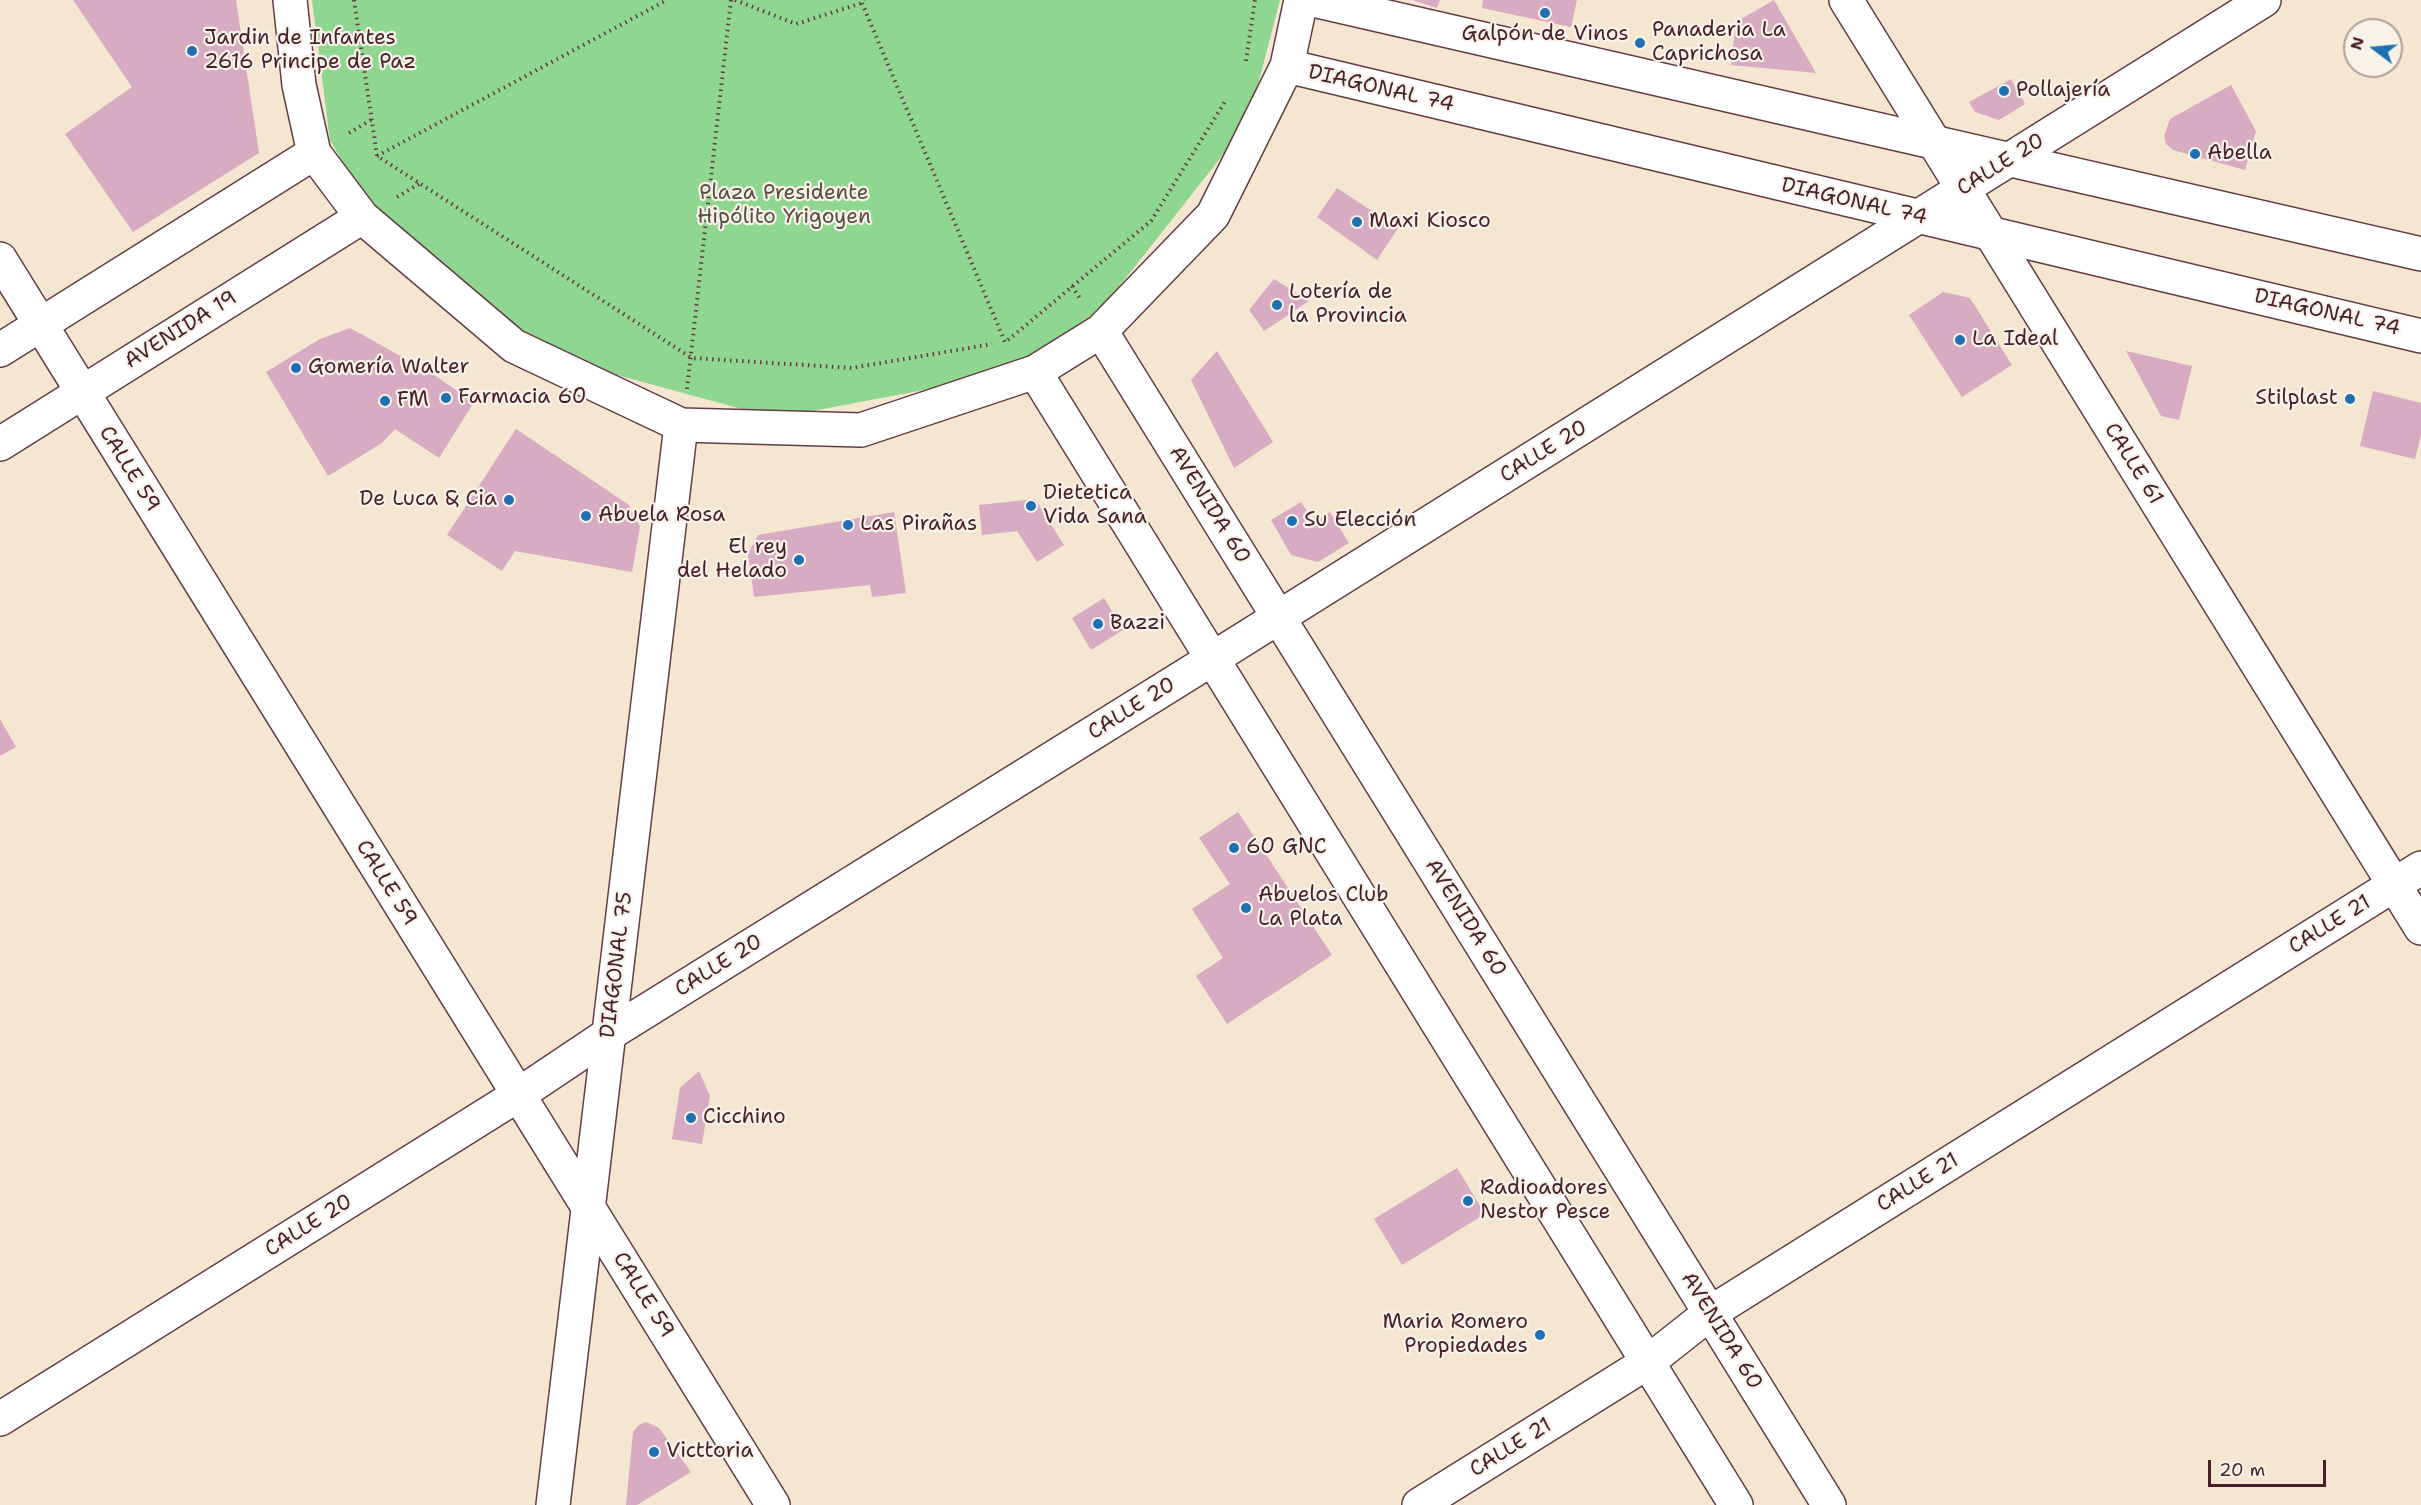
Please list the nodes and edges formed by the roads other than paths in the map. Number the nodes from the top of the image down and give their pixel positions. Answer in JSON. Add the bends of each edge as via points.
{"nodes":[{"id":1,"x":290,"y":0,"type":"edge"},
{"id":2,"x":1301,"y":0,"type":"edge"},
{"id":3,"x":1313,"y":0,"type":"edge"},
{"id":4,"x":1846,"y":0,"type":"edge"},
{"id":5,"x":2264,"y":0,"type":"edge"},
{"id":6,"x":1287,"y":66,"type":"junction"},
{"id":7,"x":1934,"y":142,"type":"junction"},
{"id":8,"x":314,"y":153,"type":"junction"},
{"id":9,"x":2009,"y":160,"type":"junction"},
{"id":10,"x":1963,"y":189,"type":"junction"},
{"id":11,"x":362,"y":217,"type":"junction"},
{"id":12,"x":1917,"y":218,"type":"junction"},
{"id":13,"x":1990,"y":234,"type":"junction"},
{"id":14,"x":2421,"y":254,"type":"edge"},
{"id":15,"x":0,"y":259,"type":"edge"},
{"id":16,"x":40,"y":325,"type":"junction"},
{"id":17,"x":1101,"y":331,"type":"junction"},
{"id":18,"x":2421,"y":336,"type":"edge"},
{"id":19,"x":0,"y":350,"type":"edge"},
{"id":20,"x":1035,"y":372,"type":"junction"},
{"id":21,"x":82,"y":392,"type":"junction"},
{"id":22,"x":681,"y":425,"type":"junction"},
{"id":23,"x":0,"y":444,"type":"edge"},
{"id":24,"x":1279,"y":618,"type":"junction"},
{"id":25,"x":1212,"y":660,"type":"junction"},
{"id":26,"x":2408,"y":876,"type":"edge"},
{"id":27,"x":2421,"y":928,"type":"edge"},
{"id":28,"x":609,"y":1034,"type":"junction"},
{"id":29,"x":518,"y":1095,"type":"junction"},
{"id":30,"x":588,"y":1206,"type":"junction"},
{"id":31,"x":1710,"y":1313,"type":"junction"},
{"id":32,"x":1648,"y":1362,"type":"junction"},
{"id":33,"x":0,"y":1419,"type":"edge"},
{"id":34,"x":553,"y":1505,"type":"edge"},
{"id":35,"x":773,"y":1505,"type":"edge"},
{"id":36,"x":1419,"y":1505,"type":"edge"},
{"id":37,"x":1736,"y":1505,"type":"edge"},
{"id":38,"x":1829,"y":1505,"type":"edge"}],
"edges":[{"from":1,"to":8,"type":"street","via":[[300,85]]},
{"from":2,"to":6,"type":"street"},
{"from":3,"to":7,"type":"street"},
{"from":4,"to":7,"type":"street","name":"CALLE 61"},
{"from":5,"to":9,"type":"street","name":"CALLE 20"},
{"from":6,"to":12,"type":"street","name":"DIAGONAL 74"},
{"from":6,"to":17,"type":"street","via":[[1213,215]]},
{"from":7,"to":9,"type":"street"},
{"from":7,"to":10,"type":"street","name":"CALLE 61"},
{"from":8,"to":11,"type":"street"},
{"from":8,"to":16,"type":"street"},
{"from":9,"to":10,"type":"street","name":"CALLE 20"},
{"from":9,"to":14,"type":"street"},
{"from":10,"to":12,"type":"street","name":"CALLE 20"},
{"from":10,"to":13,"type":"street","name":"CALLE 61"},
{"from":11,"to":21,"type":"street","name":"AVENIDA 19"},
{"from":11,"to":22,"type":"street","via":[[514,346]]},
{"from":12,"to":13,"type":"street","name":"DIAGONAL 74"},
{"from":12,"to":24,"type":"street","name":"CALLE 20"},
{"from":13,"to":18,"type":"street","name":"DIAGONAL 74"},
{"from":13,"to":26,"type":"street","name":"CALLE 61"},
{"from":15,"to":16,"type":"street","name":"CALLE 59"},
{"from":16,"to":19,"type":"street"},
{"from":16,"to":21,"type":"street","name":"CALLE 59"},
{"from":17,"to":20,"type":"street"},
{"from":17,"to":24,"type":"street","name":"AVENIDA 60"},
{"from":20,"to":22,"type":"street","via":[[861,430]]},
{"from":20,"to":25,"type":"street"},
{"from":21,"to":23,"type":"street","name":"AVENIDA 19"},
{"from":21,"to":29,"type":"street","name":"CALLE 59"},
{"from":22,"to":28,"type":"street","name":"DIAGONAL 75"},
{"from":24,"to":25,"type":"street","name":"CALLE 20"},
{"from":24,"to":31,"type":"street","name":"AVENIDA 60"},
{"from":25,"to":28,"type":"street","name":"CALLE 20"},
{"from":25,"to":32,"type":"street"},
{"from":26,"to":27,"type":"street","name":"CALLE 61"},
{"from":26,"to":31,"type":"street","name":"CALLE 21"},
{"from":28,"to":29,"type":"street","name":"CALLE 20"},
{"from":28,"to":30,"type":"street","name":"DIAGONAL 75"},
{"from":29,"to":30,"type":"street","name":"CALLE 59"},
{"from":29,"to":33,"type":"street","name":"CALLE 20"},
{"from":30,"to":34,"type":"street","name":"DIAGONAL 75"},
{"from":30,"to":35,"type":"street","name":"CALLE 59"},
{"from":31,"to":32,"type":"street","name":"CALLE 21"},
{"from":31,"to":38,"type":"street","name":"AVENIDA 60"},
{"from":32,"to":36,"type":"street","name":"CALLE 21"},
{"from":32,"to":37,"type":"street"}]}
